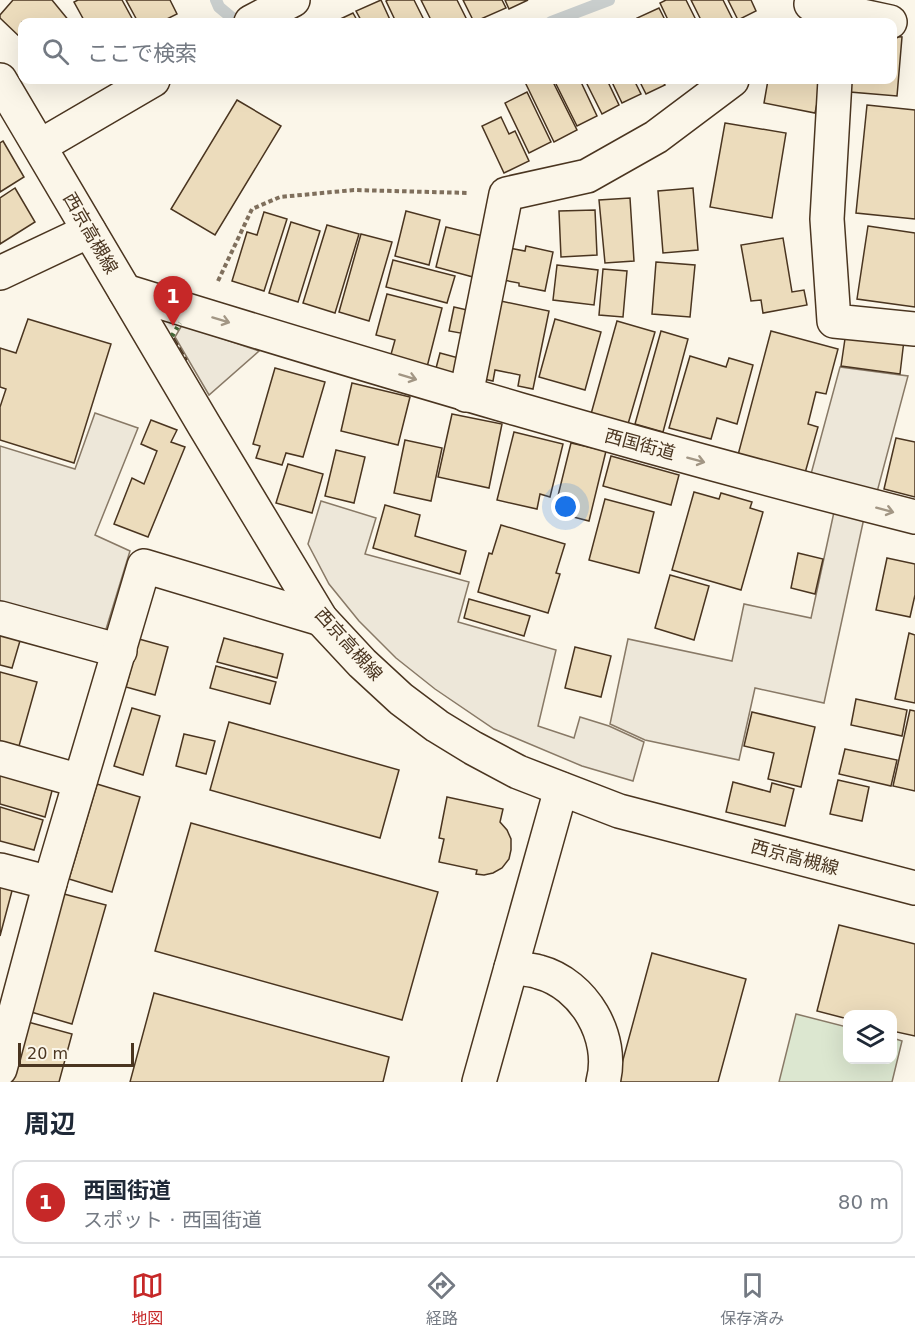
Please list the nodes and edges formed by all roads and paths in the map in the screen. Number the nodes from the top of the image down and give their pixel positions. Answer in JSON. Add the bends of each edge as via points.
{"nodes":[{"id":1,"x":293,"y":0,"type":"edge"},
{"id":2,"x":819,"y":12,"type":"edge"},
{"id":3,"x":260,"y":18,"type":"edge"},
{"id":4,"x":858,"y":18,"type":"edge"},
{"id":5,"x":897,"y":24,"type":"edge"},
{"id":6,"x":915,"y":28,"type":"edge"},
{"id":7,"x":0,"y":80,"type":"edge"},
{"id":8,"x":146,"y":84,"type":"edge"},
{"id":9,"x":727,"y":84,"type":"edge"},
{"id":10,"x":835,"y":84,"type":"edge"},
{"id":11,"x":40,"y":146,"type":"junction"},
{"id":12,"x":506,"y":194,"type":"junction"},
{"id":13,"x":90,"y":231,"type":"junction"},
{"id":14,"x":0,"y":273,"type":"edge"},
{"id":15,"x":217,"y":282,"type":"dead end"},
{"id":16,"x":125,"y":291,"type":"junction"},
{"id":17,"x":915,"y":329,"type":"edge"},
{"id":18,"x":466,"y":394,"type":"junction"},
{"id":19,"x":915,"y":517,"type":"edge"},
{"id":20,"x":0,"y":618,"type":"edge"},
{"id":21,"x":321,"y":619,"type":"junction"},
{"id":22,"x":120,"y":651,"type":"junction"},
{"id":23,"x":0,"y":758,"type":"edge"},
{"id":24,"x":80,"y":781,"type":"junction"},
{"id":25,"x":561,"y":789,"type":"junction"},
{"id":26,"x":0,"y":870,"type":"edge"},
{"id":27,"x":50,"y":883,"type":"junction"},
{"id":28,"x":915,"y":888,"type":"edge"},
{"id":29,"x":511,"y":968,"type":"junction"},
{"id":30,"x":0,"y":1069,"type":"edge"},
{"id":31,"x":479,"y":1082,"type":"edge"},
{"id":32,"x":603,"y":1082,"type":"edge"}],
"edges":[{"from":1,"to":3,"type":"street"},
{"from":2,"to":4,"type":"street"},
{"from":5,"to":6,"type":"street"},
{"from":7,"to":11,"type":"street","name":"西京高槻線"},
{"from":8,"to":11,"type":"street"},
{"from":9,"to":12,"type":"street","via":[[656,137],[587,176]]},
{"from":10,"to":17,"type":"street","via":[[827,219],[834,321]]},
{"from":11,"to":13,"type":"street","name":"西京高槻線"},
{"from":12,"to":15,"type":"path","via":[[354,190],[280,198],[252,209]]},
{"from":12,"to":18,"type":"street"},
{"from":13,"to":14,"type":"street"},
{"from":13,"to":16,"type":"street","name":"西京高槻線"},
{"from":16,"to":18,"type":"street","name":"西国街道","one_way":true},
{"from":16,"to":21,"type":"street","name":"西京高槻線"},
{"from":18,"to":19,"type":"street","name":"西国街道","one_way":true},
{"from":20,"to":22,"type":"street"},
{"from":21,"to":22,"type":"street","via":[[144,566]]},
{"from":21,"to":25,"type":"street","name":"西京高槻線","via":[[401,699],[437,726],[518,772]]},
{"from":22,"to":24,"type":"street"},
{"from":23,"to":24,"type":"street"},
{"from":24,"to":27,"type":"street"},
{"from":25,"to":28,"type":"street","name":"西京高槻線","via":[[619,811]]},
{"from":25,"to":29,"type":"street"},
{"from":26,"to":27,"type":"street"},
{"from":27,"to":30,"type":"street"},
{"from":29,"to":31,"type":"street"},
{"from":29,"to":32,"type":"street","via":[[539,972],[568,987],[590,1010],[603,1039]]}]}
